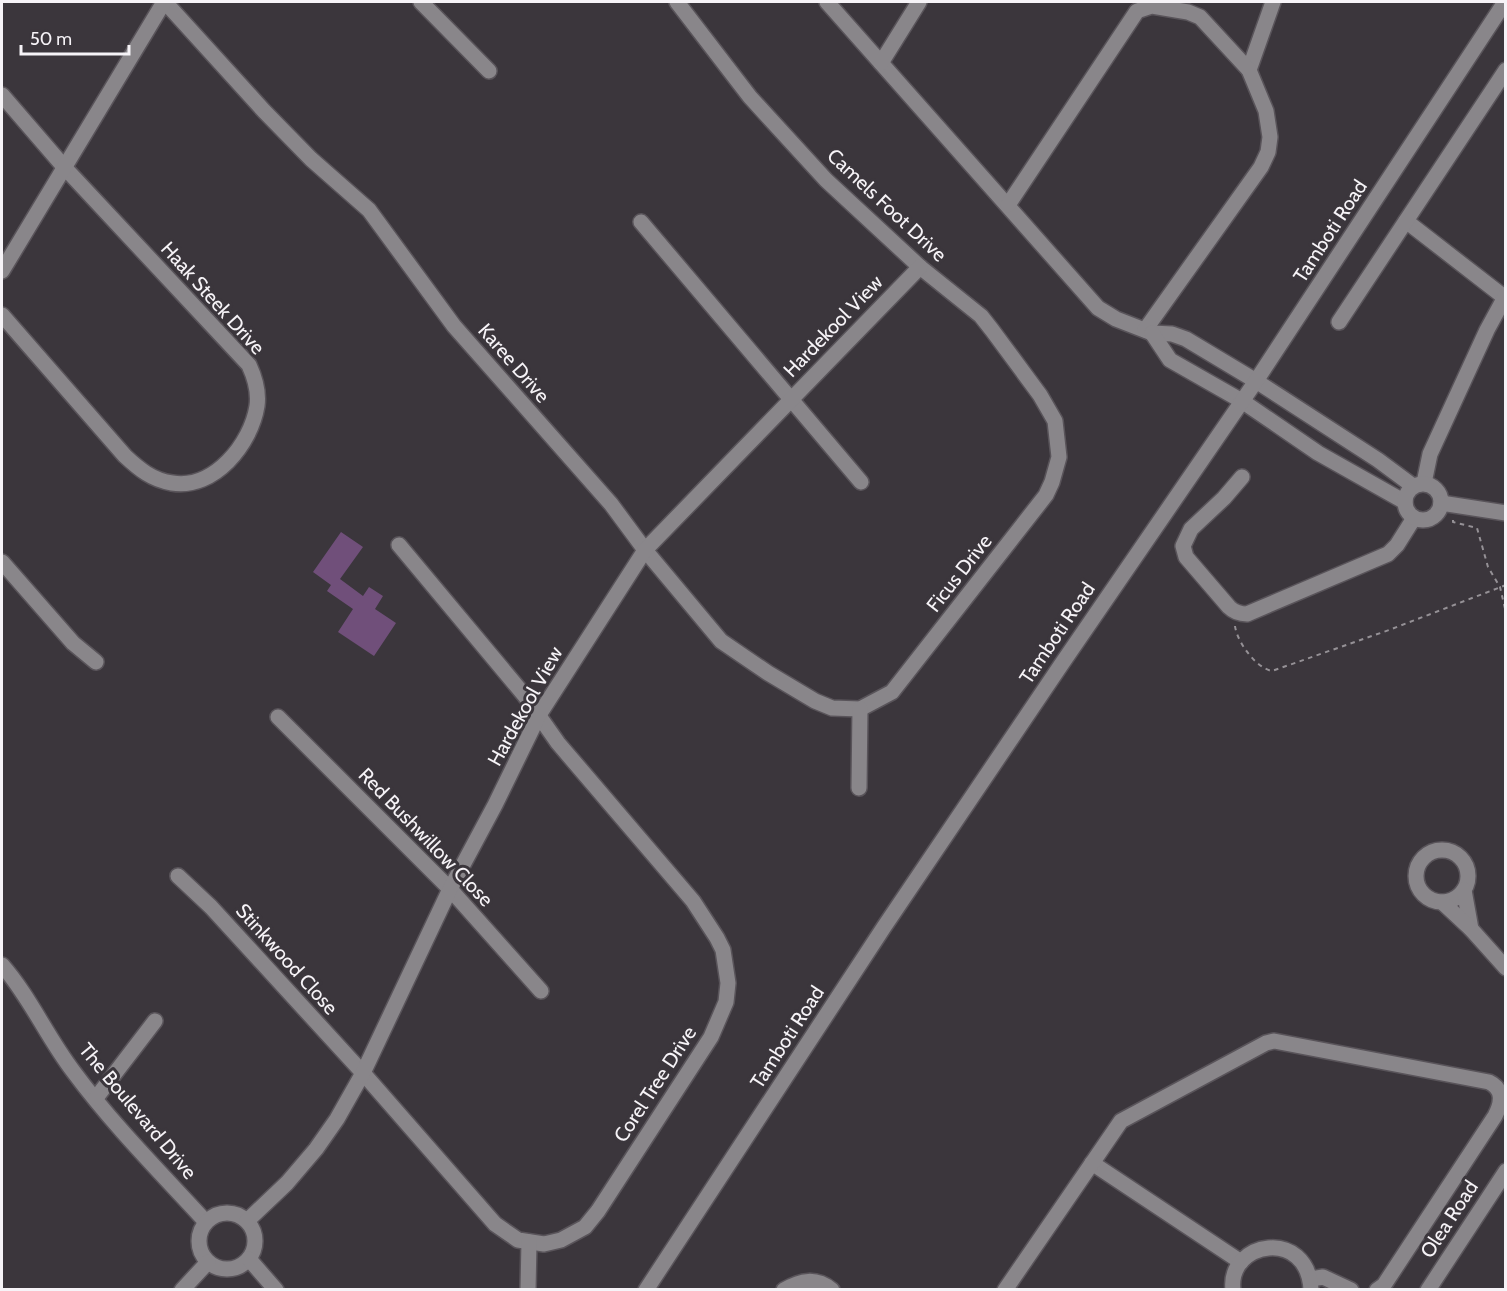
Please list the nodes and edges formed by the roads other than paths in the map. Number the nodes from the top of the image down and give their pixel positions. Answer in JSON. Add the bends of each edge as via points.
{"nodes":[{"id":1,"x":164,"y":2,"type":"edge"},
{"id":2,"x":421,"y":2,"type":"edge"},
{"id":3,"x":677,"y":2,"type":"edge"},
{"id":4,"x":826,"y":2,"type":"edge"},
{"id":5,"x":919,"y":2,"type":"edge"},
{"id":6,"x":1273,"y":2,"type":"edge"},
{"id":7,"x":1505,"y":2,"type":"edge"},
{"id":8,"x":1151,"y":4,"type":"edge"},
{"id":9,"x":881,"y":63,"type":"junction"},
{"id":10,"x":1250,"y":70,"type":"junction"},
{"id":11,"x":1506,"y":70,"type":"edge"},
{"id":12,"x":489,"y":71,"type":"dead end"},
{"id":13,"x":2,"y":95,"type":"edge"},
{"id":14,"x":64,"y":168,"type":"junction"},
{"id":15,"x":1008,"y":205,"type":"junction"},
{"id":16,"x":1406,"y":221,"type":"junction"},
{"id":17,"x":641,"y":222,"type":"dead end"},
{"id":18,"x":920,"y":267,"type":"junction"},
{"id":19,"x":2,"y":272,"type":"edge"},
{"id":20,"x":1505,"y":296,"type":"edge"},
{"id":21,"x":2,"y":315,"type":"edge"},
{"id":22,"x":1339,"y":322,"type":"dead end"},
{"id":23,"x":1148,"y":332,"type":"junction"},
{"id":24,"x":1256,"y":381,"type":"junction"},
{"id":25,"x":792,"y":399,"type":"junction"},
{"id":26,"x":1242,"y":401,"type":"junction"},
{"id":27,"x":1059,"y":442,"type":"joint"},
{"id":28,"x":1242,"y":477,"type":"dead end"},
{"id":29,"x":861,"y":483,"type":"dead end"},
{"id":30,"x":1418,"y":485,"type":"junction"},
{"id":31,"x":1405,"y":502,"type":"junction"},
{"id":32,"x":1447,"y":504,"type":"junction"},
{"id":33,"x":1506,"y":513,"type":"edge"},
{"id":34,"x":1414,"y":518,"type":"junction"},
{"id":35,"x":399,"y":545,"type":"dead end"},
{"id":36,"x":645,"y":550,"type":"junction"},
{"id":37,"x":2,"y":562,"type":"edge"},
{"id":38,"x":96,"y":662,"type":"dead end"},
{"id":39,"x":860,"y":709,"type":"junction"},
{"id":40,"x":539,"y":715,"type":"junction"},
{"id":41,"x":278,"y":717,"type":"dead end"},
{"id":42,"x":859,"y":788,"type":"dead end"},
{"id":43,"x":178,"y":876,"type":"dead end"},
{"id":44,"x":450,"y":889,"type":"junction"},
{"id":45,"x":1464,"y":890,"type":"junction"},
{"id":46,"x":1442,"y":902,"type":"junction"},
{"id":47,"x":1472,"y":928,"type":"junction"},
{"id":48,"x":2,"y":965,"type":"edge"},
{"id":49,"x":1506,"y":969,"type":"edge"},
{"id":50,"x":540,"y":991,"type":"dead end"},
{"id":51,"x":155,"y":1021,"type":"dead end"},
{"id":52,"x":363,"y":1073,"type":"junction"},
{"id":53,"x":96,"y":1098,"type":"junction"},
{"id":54,"x":1092,"y":1163,"type":"junction"},
{"id":55,"x":1506,"y":1171,"type":"edge"},
{"id":56,"x":247,"y":1221,"type":"junction"},
{"id":57,"x":206,"y":1222,"type":"junction"},
{"id":58,"x":529,"y":1242,"type":"junction"},
{"id":59,"x":249,"y":1259,"type":"junction"},
{"id":60,"x":208,"y":1262,"type":"junction"},
{"id":61,"x":1241,"y":1262,"type":"junction"},
{"id":62,"x":1311,"y":1284,"type":"edge"},
{"id":63,"x":182,"y":1290,"type":"edge"},
{"id":64,"x":276,"y":1290,"type":"edge"},
{"id":65,"x":528,"y":1290,"type":"edge"},
{"id":66,"x":646,"y":1290,"type":"edge"},
{"id":67,"x":784,"y":1290,"type":"edge"},
{"id":68,"x":832,"y":1290,"type":"edge"},
{"id":69,"x":1005,"y":1290,"type":"edge"},
{"id":70,"x":1233,"y":1290,"type":"edge"},
{"id":71,"x":1351,"y":1290,"type":"edge"},
{"id":72,"x":1377,"y":1290,"type":"edge"},
{"id":73,"x":1428,"y":1290,"type":"edge"}],
"edges":[{"from":1,"to":14,"type":"street"},
{"from":1,"to":36,"type":"street","name":"Karee Drive","via":[[311,159],[369,210],[454,326],[611,504]]},
{"from":2,"to":12,"type":"street"},
{"from":3,"to":18,"type":"street","name":"Camels Foot Drive","via":[[757,105],[826,180]]},
{"from":4,"to":9,"type":"street"},
{"from":5,"to":9,"type":"street"},
{"from":6,"to":10,"type":"street"},
{"from":7,"to":24,"type":"street","name":"Tamboti Road"},
{"from":8,"to":10,"type":"street","via":[[1200,17]]},
{"from":8,"to":15,"type":"street","via":[[1132,18]]},
{"from":9,"to":15,"type":"street"},
{"from":10,"to":23,"type":"street","via":[[1266,111],[1268,152]]},
{"from":11,"to":16,"type":"street"},
{"from":13,"to":14,"type":"street","name":"Haak Steek Drive"},
{"from":14,"to":19,"type":"street"},
{"from":14,"to":21,"type":"street","name":"Haak Steek Drive","via":[[249,365],[257,395],[249,431],[227,463],[209,476],[183,484],[146,475]]},
{"from":15,"to":23,"type":"street","via":[[1098,308]]},
{"from":16,"to":20,"type":"street"},
{"from":16,"to":22,"type":"street"},
{"from":17,"to":25,"type":"street"},
{"from":18,"to":25,"type":"street","name":"Hardekool View"},
{"from":18,"to":27,"type":"street","name":"Camels Foot Drive","via":[[975,311],[992,330],[1040,395]]},
{"from":20,"to":30,"type":"street"},
{"from":23,"to":24,"type":"street","via":[[1186,339]]},
{"from":23,"to":26,"type":"street","via":[[1170,360]]},
{"from":24,"to":26,"type":"street","name":"Tamboti Road"},
{"from":24,"to":30,"type":"street"},
{"from":25,"to":29,"type":"street"},
{"from":25,"to":36,"type":"street","name":"Hardekool View"},
{"from":26,"to":31,"type":"street","via":[[1318,453]]},
{"from":26,"to":66,"type":"street","name":"Tamboti Road","via":[[904,898]]},
{"from":27,"to":39,"type":"street","name":"Ficus Drive","via":[[1056,470],[1046,495],[892,692]]},
{"from":28,"to":34,"type":"street","via":[[1191,529],[1183,546],[1186,557],[1233,611],[1247,614],[1388,554]]},
{"from":30,"to":31,"type":"street","via":[[1406,495]]},
{"from":30,"to":32,"type":"street","via":[[1430,484]]},
{"from":31,"to":34,"type":"street"},
{"from":32,"to":33,"type":"street"},
{"from":32,"to":34,"type":"street","via":[[1432,518]]},
{"from":35,"to":40,"type":"street","name":"Corel Tree Drive"},
{"from":36,"to":39,"type":"street","name":"Karee Drive","via":[[712,632],[731,648],[815,701],[832,708]]},
{"from":36,"to":40,"type":"street","name":"Hardekool View"},
{"from":37,"to":38,"type":"street","via":[[73,643]]},
{"from":39,"to":42,"type":"street"},
{"from":40,"to":44,"type":"street","name":"Hardekool View"},
{"from":40,"to":58,"type":"street","name":"Corel Tree Drive","via":[[558,743],[693,901],[723,950],[728,983],[726,1002],[711,1037],[598,1211],[585,1227],[561,1240]]},
{"from":41,"to":44,"type":"street","name":"Red Bushwillow Close"},
{"from":43,"to":52,"type":"street","name":"Stinkwood Close"},
{"from":44,"to":50,"type":"street","name":"Red Bushwillow Close"},
{"from":44,"to":52,"type":"street","name":"Hardekool View"},
{"from":45,"to":46,"type":"street","via":[[1458,897]]},
{"from":45,"to":46,"type":"street","via":[[1468,874],[1462,858],[1447,849],[1430,852],[1418,865],[1416,882],[1426,896]]},
{"from":45,"to":47,"type":"street"},
{"from":46,"to":47,"type":"street"},
{"from":47,"to":49,"type":"street"},
{"from":48,"to":53,"type":"street","name":"The Boulevard Drive","via":[[72,1070]]},
{"from":51,"to":53,"type":"street"},
{"from":52,"to":56,"type":"street","name":"Hardekool View","via":[[315,1149]]},
{"from":52,"to":58,"type":"street","name":"Corel Tree Drive","via":[[495,1224],[512,1237]]},
{"from":53,"to":57,"type":"street","name":"The Boulevard Drive"},
{"from":54,"to":61,"type":"street"},
{"from":54,"to":69,"type":"street"},
{"from":54,"to":72,"type":"street","via":[[1126,1117],[1269,1041],[1495,1085],[1501,1102],[1495,1116]]},
{"from":55,"to":73,"type":"street","name":"Olea Road"},
{"from":56,"to":57,"type":"street","via":[[225,1212]]},
{"from":56,"to":59,"type":"street","via":[[255,1232],[256,1242]]},
{"from":57,"to":60,"type":"street","via":[[199,1246]]},
{"from":58,"to":65,"type":"street"},
{"from":59,"to":60,"type":"street","via":[[234,1269]]},
{"from":59,"to":64,"type":"street"},
{"from":60,"to":63,"type":"street"},
{"from":61,"to":62,"type":"street","via":[[1251,1253],[1277,1247],[1300,1258],[1308,1269]]},
{"from":61,"to":70,"type":"street"},
{"from":62,"to":71,"type":"street","via":[[1323,1277]]},
{"from":67,"to":68,"type":"street","via":[[814,1281]]}]}
